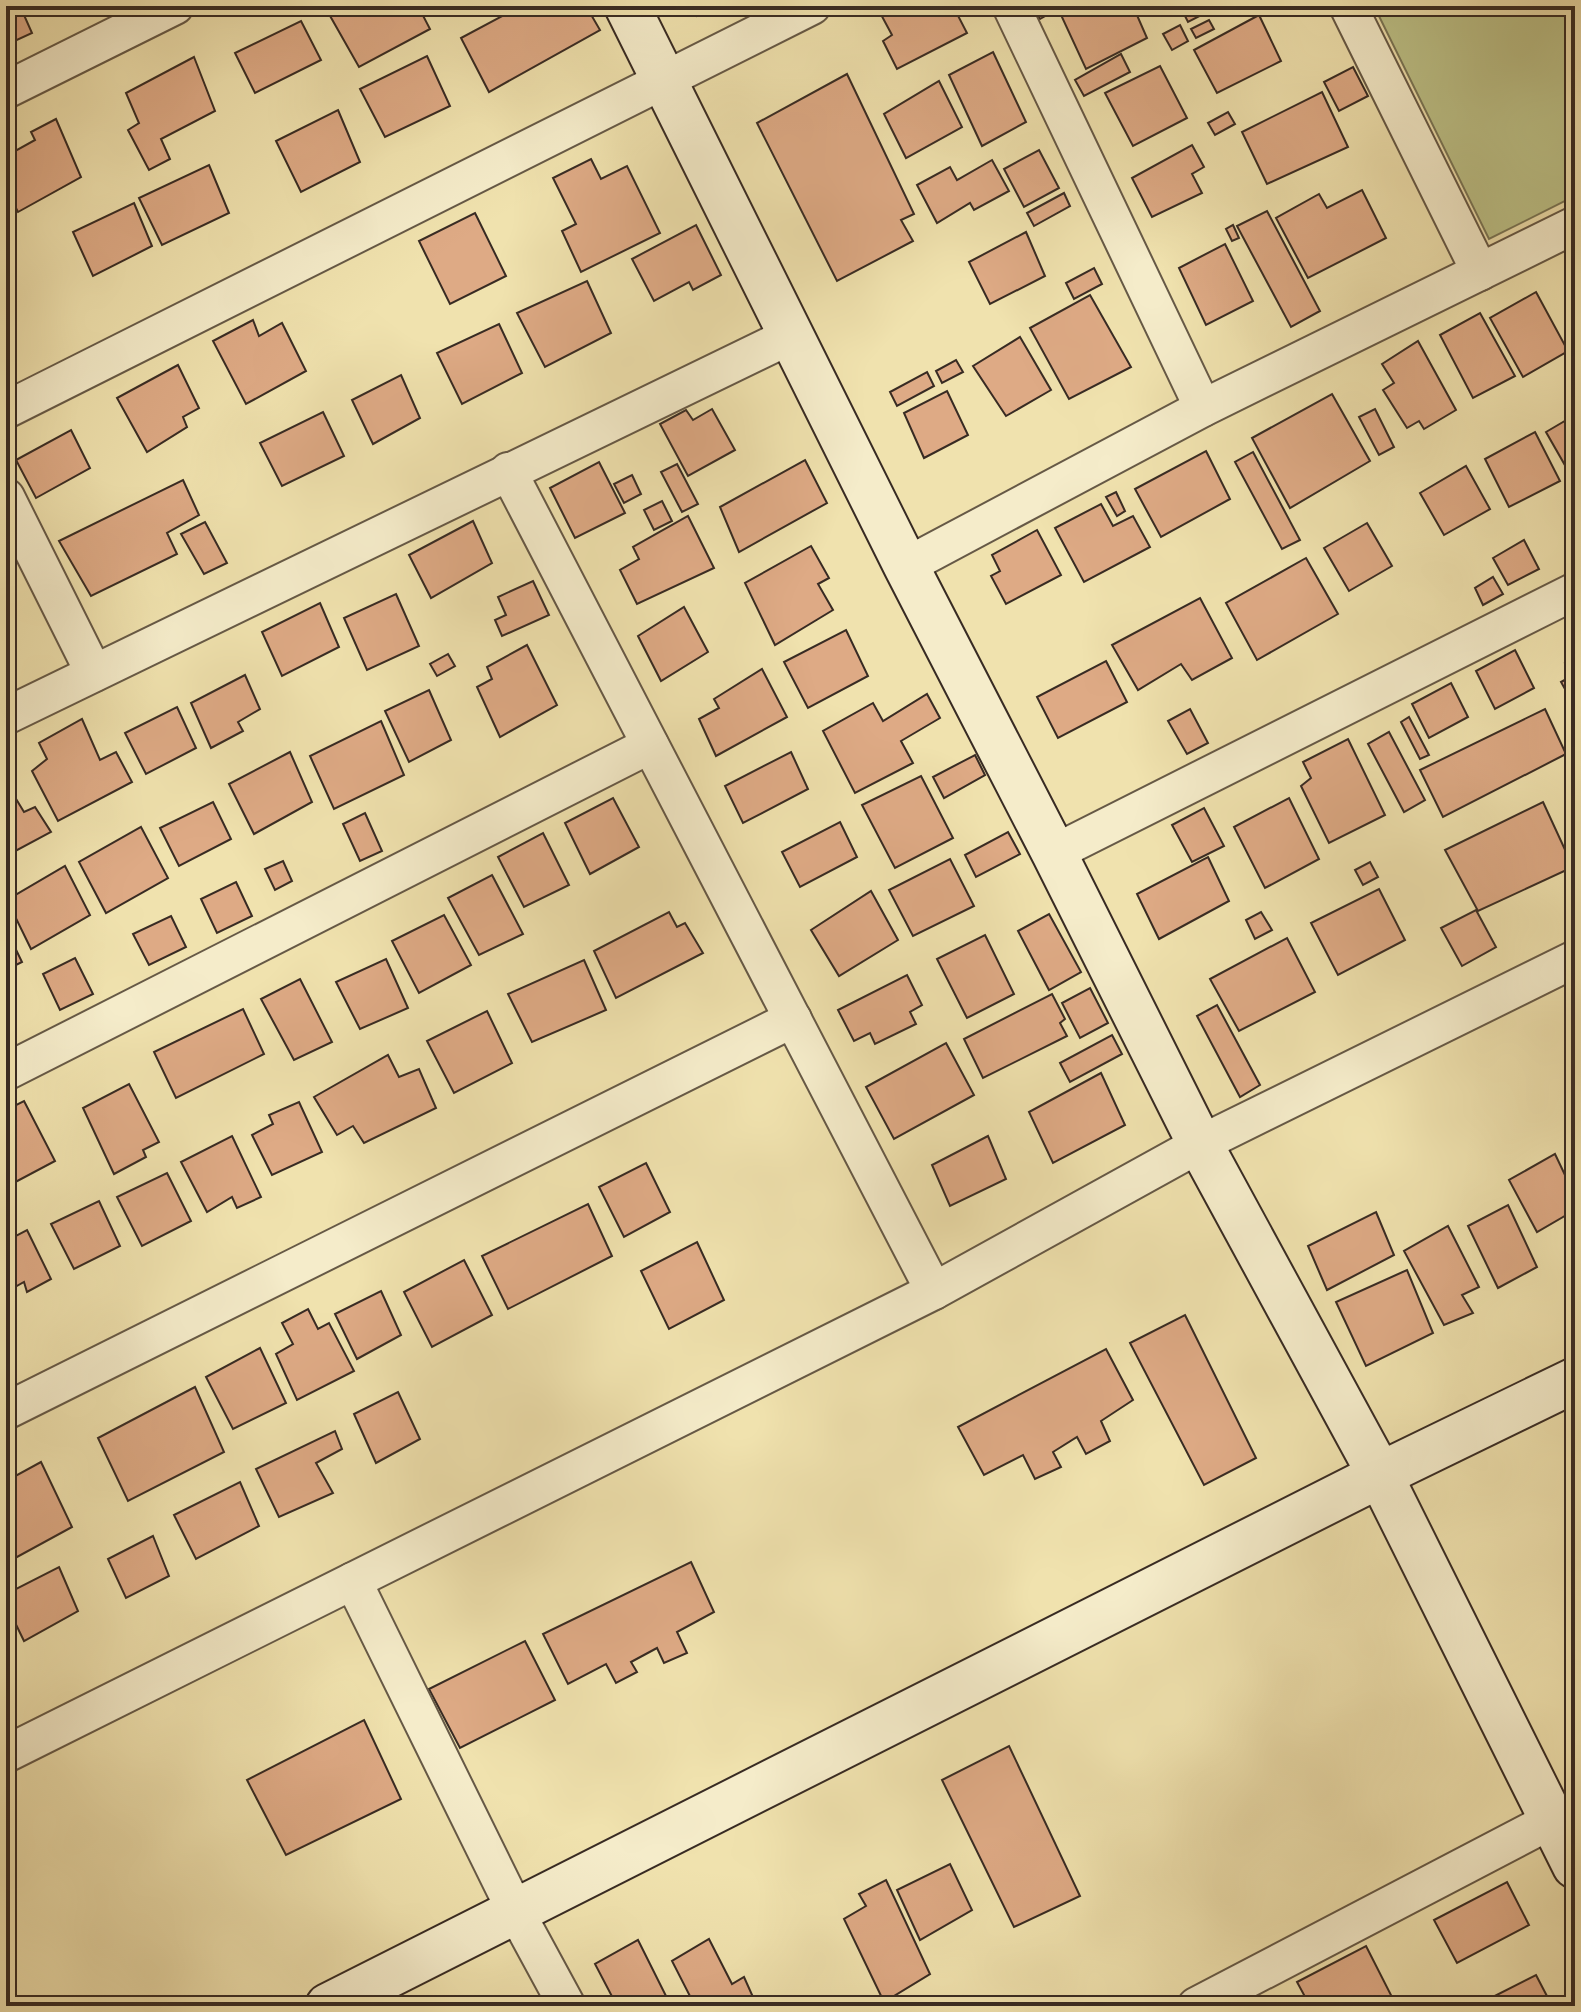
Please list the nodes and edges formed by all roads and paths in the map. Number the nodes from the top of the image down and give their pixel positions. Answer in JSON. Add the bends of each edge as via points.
{"nodes":[{"id":1,"x":175,"y":6,"type":"edge"},
{"id":2,"x":627,"y":6,"type":"edge"},
{"id":3,"x":812,"y":6,"type":"edge"},
{"id":4,"x":1011,"y":6,"type":"edge"},
{"id":5,"x":1348,"y":6,"type":"edge"},
{"id":6,"x":663,"y":79,"type":"junction"},
{"id":7,"x":6,"y":90,"type":"edge"},
{"id":8,"x":1575,"y":225,"type":"edge"},
{"id":9,"x":1480,"y":272,"type":"junction"},
{"id":10,"x":792,"y":335,"type":"junction"},
{"id":11,"x":1203,"y":408,"type":"junction"},
{"id":12,"x":6,"y":410,"type":"edge"},
{"id":13,"x":508,"y":471,"type":"junction"},
{"id":14,"x":6,"y":497,"type":"edge"},
{"id":15,"x":906,"y":566,"type":"junction"},
{"id":16,"x":1575,"y":591,"type":"edge"},
{"id":17,"x":94,"y":673,"type":"junction"},
{"id":18,"x":6,"y":716,"type":"edge"},
{"id":19,"x":650,"y":745,"type":"junction"},
{"id":20,"x":1054,"y":853,"type":"junction"},
{"id":21,"x":1575,"y":959,"type":"edge"},
{"id":22,"x":793,"y":1019,"type":"junction"},
{"id":23,"x":6,"y":1072,"type":"edge"},
{"id":24,"x":1200,"y":1144,"type":"junction"},
{"id":25,"x":934,"y":1291,"type":"junction"},
{"id":26,"x":1575,"y":1380,"type":"edge"},
{"id":27,"x":6,"y":1411,"type":"edge"},
{"id":28,"x":1380,"y":1475,"type":"junction"},
{"id":29,"x":353,"y":1581,"type":"junction"},
{"id":30,"x":6,"y":1754,"type":"edge"},
{"id":31,"x":1552,"y":1820,"type":"junction"},
{"id":32,"x":1575,"y":1866,"type":"edge"},
{"id":33,"x":516,"y":1912,"type":"junction"},
{"id":34,"x":1261,"y":1992,"type":"edge"},
{"id":35,"x":328,"y":2006,"type":"edge"},
{"id":36,"x":567,"y":2006,"type":"edge"},
{"id":37,"x":1196,"y":2006,"type":"edge"}],
"edges":[{"from":1,"to":7,"type":"street"},
{"from":2,"to":6,"type":"street"},
{"from":3,"to":6,"type":"street"},
{"from":4,"to":11,"type":"street"},
{"from":5,"to":9,"type":"street"},
{"from":6,"to":10,"type":"street"},
{"from":6,"to":12,"type":"street"},
{"from":8,"to":9,"type":"street"},
{"from":9,"to":11,"type":"street"},
{"from":10,"to":13,"type":"street"},
{"from":10,"to":15,"type":"street"},
{"from":11,"to":15,"type":"street"},
{"from":13,"to":17,"type":"street"},
{"from":13,"to":19,"type":"street"},
{"from":14,"to":17,"type":"street"},
{"from":15,"to":20,"type":"street"},
{"from":16,"to":20,"type":"street"},
{"from":17,"to":18,"type":"street"},
{"from":19,"to":22,"type":"street"},
{"from":19,"to":23,"type":"street"},
{"from":20,"to":24,"type":"street"},
{"from":21,"to":24,"type":"street"},
{"from":22,"to":25,"type":"street"},
{"from":22,"to":27,"type":"street"},
{"from":24,"to":25,"type":"street"},
{"from":24,"to":28,"type":"street"},
{"from":25,"to":29,"type":"street"},
{"from":26,"to":28,"type":"street"},
{"from":28,"to":31,"type":"street"},
{"from":28,"to":33,"type":"street"},
{"from":29,"to":30,"type":"street"},
{"from":29,"to":33,"type":"street"},
{"from":31,"to":32,"type":"street"},
{"from":31,"to":34,"type":"street"},
{"from":33,"to":35,"type":"street"},
{"from":33,"to":36,"type":"street"},
{"from":34,"to":37,"type":"street"}]}
